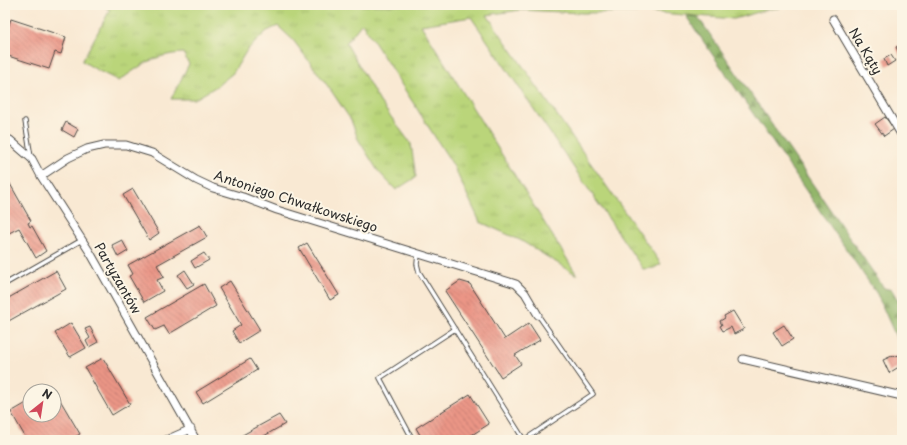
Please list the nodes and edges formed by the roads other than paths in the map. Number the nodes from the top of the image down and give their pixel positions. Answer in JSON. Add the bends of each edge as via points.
{"nodes":[{"id":1,"x":7,"y":5,"type":"edge"},
{"id":2,"x":5,"y":8,"type":"edge"},
{"id":3,"x":833,"y":19,"type":"dead end"},
{"id":4,"x":24,"y":121,"type":"dead end"},
{"id":5,"x":902,"y":136,"type":"edge"},
{"id":6,"x":5,"y":139,"type":"edge"},
{"id":7,"x":32,"y":158,"type":"junction"},
{"id":8,"x":41,"y":176,"type":"junction"},
{"id":9,"x":82,"y":240,"type":"junction"},
{"id":10,"x":418,"y":253,"type":"junction"},
{"id":11,"x":5,"y":284,"type":"edge"},
{"id":12,"x":538,"y":315,"type":"joint"},
{"id":13,"x":455,"y":329,"type":"junction"},
{"id":14,"x":743,"y":359,"type":"dead end"},
{"id":15,"x":902,"y":396,"type":"edge"},
{"id":16,"x":191,"y":429,"type":"junction"},
{"id":17,"x":166,"y":440,"type":"edge"},
{"id":18,"x":196,"y":440,"type":"edge"},
{"id":19,"x":413,"y":440,"type":"edge"}],
"edges":[{"from":1,"to":2,"type":"lane"},
{"from":3,"to":5,"type":"street","name":"Na Kąty"},
{"from":4,"to":7,"type":"lane"},
{"from":6,"to":7,"type":"street","name":"Partyzantów","via":[[10,140]]},
{"from":7,"to":8,"type":"street","name":"Partyzantów"},
{"from":8,"to":9,"type":"street","name":"Partyzantów"},
{"from":8,"to":10,"type":"street","name":"Antoniego Chwałkowskiego","via":[[87,149],[104,145],[126,145],[152,153],[214,188]]},
{"from":9,"to":11,"type":"lane"},
{"from":9,"to":16,"type":"street","name":"Partyzantów"},
{"from":10,"to":12,"type":"street","name":"Antoniego Chwałkowskiego","via":[[516,284],[525,293]]},
{"from":10,"to":13,"type":"lane","via":[[419,272]]},
{"from":12,"to":13,"type":"lane","via":[[593,394],[524,440]]},
{"from":13,"to":19,"type":"lane","via":[[380,378]]},
{"from":14,"to":15,"type":"street"},
{"from":16,"to":17,"type":"street"},
{"from":16,"to":18,"type":"street","name":"Partyzantów"}]}
